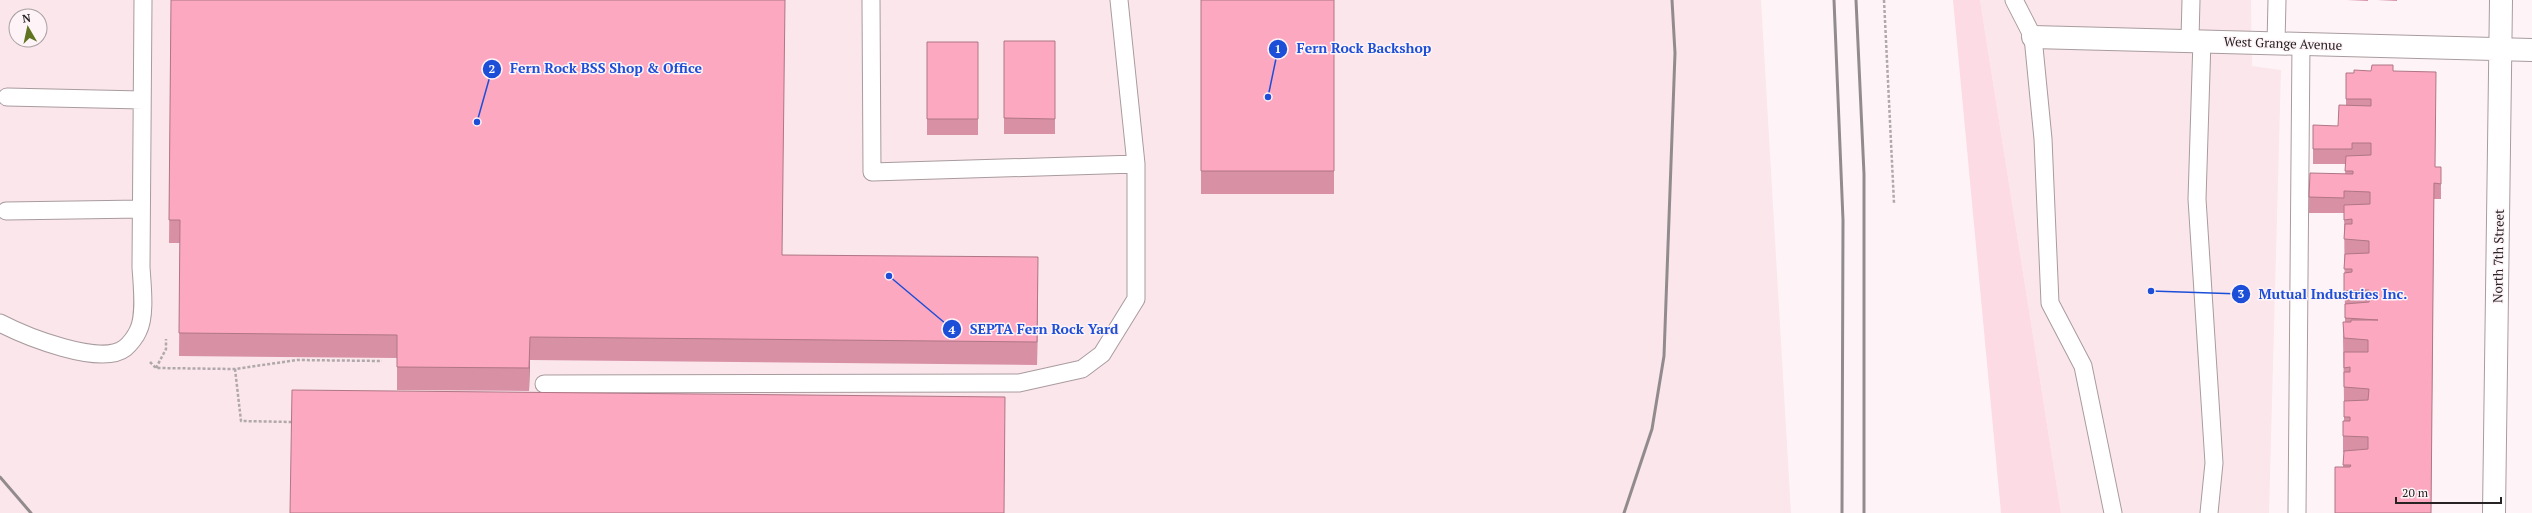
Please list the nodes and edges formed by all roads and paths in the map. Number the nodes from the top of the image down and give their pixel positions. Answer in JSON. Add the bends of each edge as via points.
{"nodes":[{"id":1,"x":143,"y":0,"type":"edge"},
{"id":2,"x":871,"y":0,"type":"edge"},
{"id":3,"x":1119,"y":0,"type":"edge"},
{"id":4,"x":1884,"y":0,"type":"edge"},
{"id":5,"x":2014,"y":0,"type":"edge"},
{"id":6,"x":2191,"y":0,"type":"edge"},
{"id":7,"x":2277,"y":0,"type":"edge"},
{"id":8,"x":2501,"y":0,"type":"edge"},
{"id":9,"x":2033,"y":37,"type":"junction"},
{"id":10,"x":2196,"y":40,"type":"junction"},
{"id":11,"x":2276,"y":42,"type":"junction"},
{"id":12,"x":2301,"y":43,"type":"junction"},
{"id":13,"x":2500,"y":50,"type":"junction"},
{"id":14,"x":2532,"y":50,"type":"edge"},
{"id":15,"x":7,"y":97,"type":"dead end"},
{"id":16,"x":142,"y":100,"type":"junction"},
{"id":17,"x":1136,"y":164,"type":"junction"},
{"id":18,"x":1894,"y":203,"type":"dead end"},
{"id":19,"x":141,"y":209,"type":"junction"},
{"id":20,"x":6,"y":211,"type":"dead end"},
{"id":21,"x":0,"y":323,"type":"edge"},
{"id":22,"x":148,"y":360,"type":"dead end"},
{"id":23,"x":382,"y":362,"type":"dead end"},
{"id":24,"x":235,"y":369,"type":"junction"},
{"id":25,"x":544,"y":384,"type":"dead end"},
{"id":26,"x":292,"y":422,"type":"edge"},
{"id":27,"x":2113,"y":513,"type":"edge"},
{"id":28,"x":2210,"y":513,"type":"edge"},
{"id":29,"x":2297,"y":513,"type":"edge"},
{"id":30,"x":2494,"y":513,"type":"edge"}],
"edges":[{"from":1,"to":16,"type":"lane"},
{"from":2,"to":17,"type":"lane","via":[[872,172]]},
{"from":3,"to":17,"type":"lane"},
{"from":4,"to":18,"type":"path"},
{"from":5,"to":9,"type":"lane"},
{"from":6,"to":10,"type":"lane"},
{"from":7,"to":11,"type":"lane"},
{"from":8,"to":13,"type":"street","name":"North 7th Street"},
{"from":9,"to":10,"type":"street","name":"West Grange Avenue"},
{"from":9,"to":27,"type":"lane","via":[[2043,139],[2050,303],[2083,366]]},
{"from":10,"to":11,"type":"street","name":"West Grange Avenue"},
{"from":10,"to":28,"type":"lane","via":[[2197,199],[2214,463]]},
{"from":11,"to":12,"type":"street","name":"West Grange Avenue"},
{"from":12,"to":13,"type":"street","name":"West Grange Avenue"},
{"from":12,"to":29,"type":"lane"},
{"from":13,"to":14,"type":"street","name":"West Grange Avenue"},
{"from":13,"to":30,"type":"street","name":"North 7th Street"},
{"from":15,"to":16,"type":"lane"},
{"from":16,"to":19,"type":"lane"},
{"from":17,"to":25,"type":"lane","via":[[1136,299],[1102,354],[1082,369],[1019,383]]},
{"from":19,"to":20,"type":"lane"},
{"from":19,"to":21,"type":"lane","via":[[143,307],[139,330],[125,348],[105,354],[74,351]]},
{"from":22,"to":24,"type":"path","via":[[156,368]]},
{"from":23,"to":24,"type":"path","via":[[297,360]]},
{"from":24,"to":26,"type":"path","via":[[241,421]]}]}
